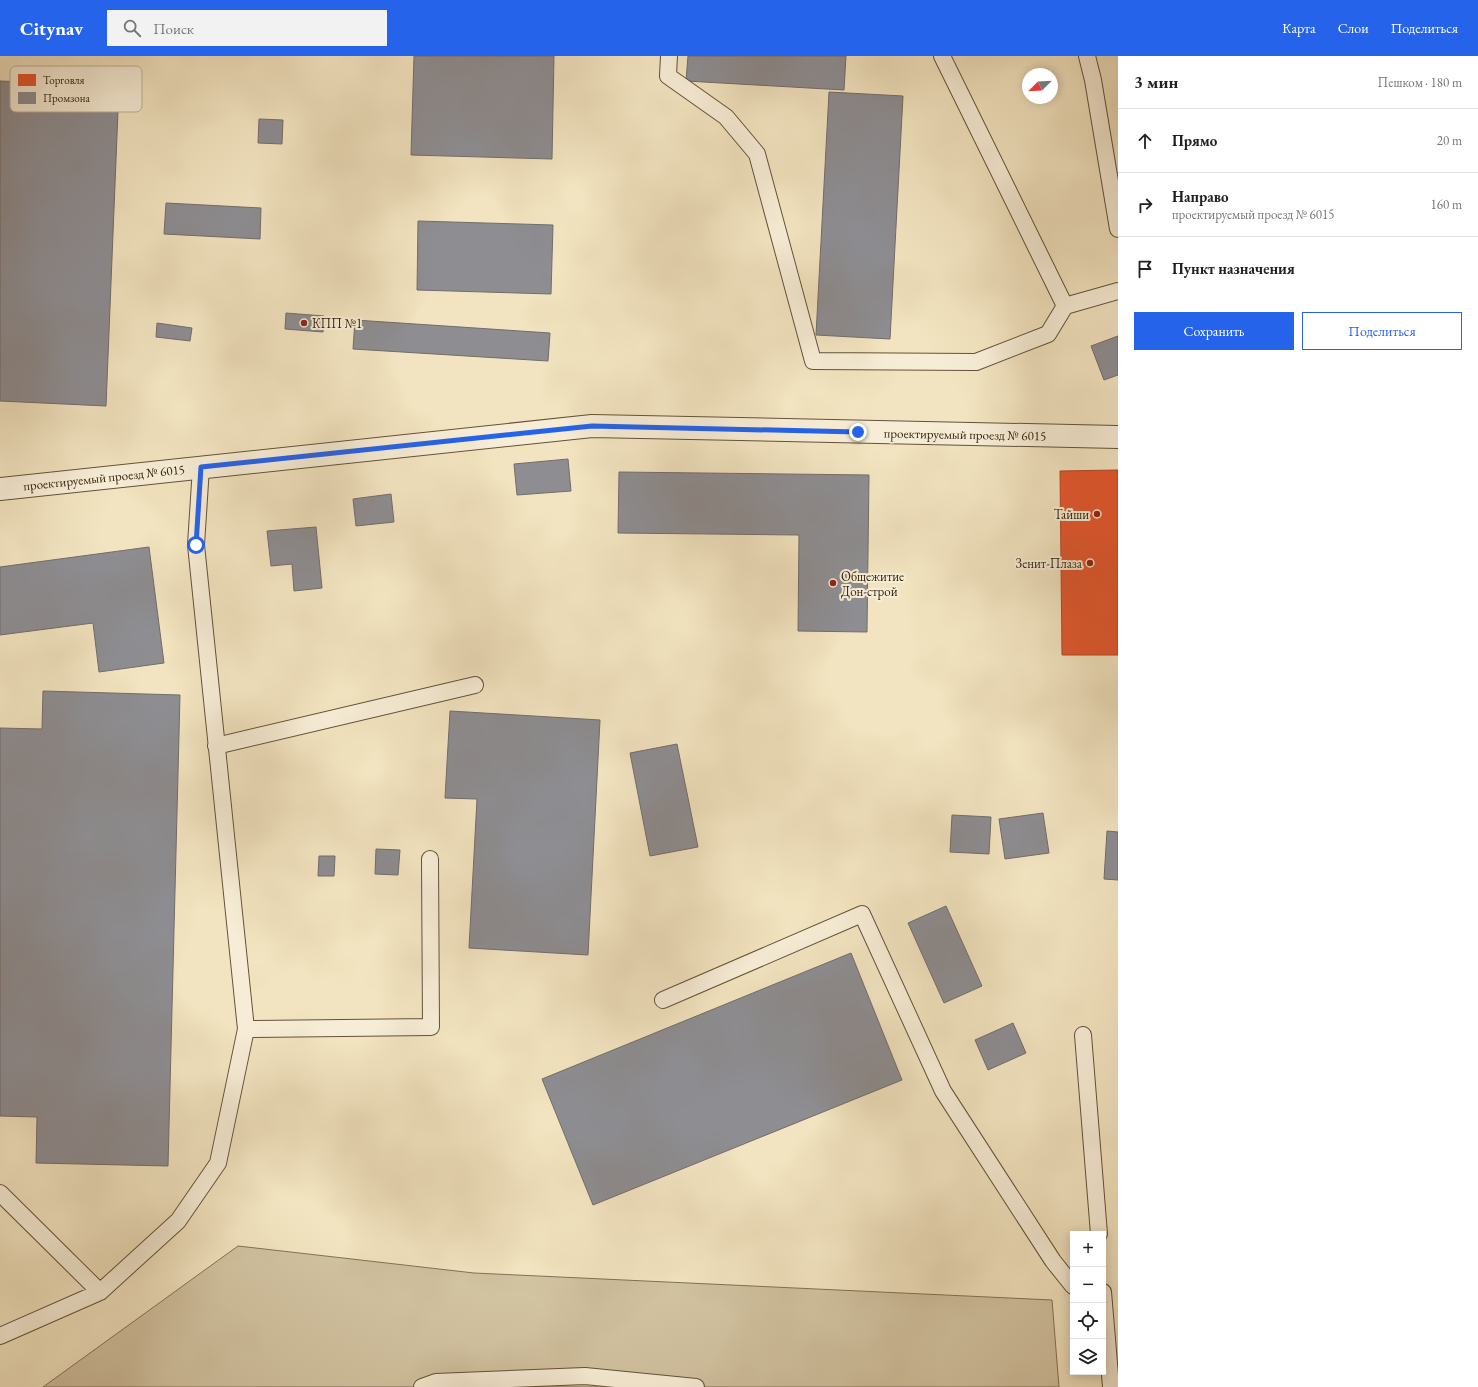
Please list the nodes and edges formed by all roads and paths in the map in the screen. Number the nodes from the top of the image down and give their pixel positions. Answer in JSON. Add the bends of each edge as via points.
{"nodes":[{"id":1,"x":669,"y":56,"type":"edge"},
{"id":2,"x":942,"y":56,"type":"edge"},
{"id":3,"x":1087,"y":56,"type":"edge"},
{"id":4,"x":1118,"y":229,"type":"edge"},
{"id":5,"x":1118,"y":291,"type":"edge"},
{"id":6,"x":1065,"y":306,"type":"junction"},
{"id":7,"x":1118,"y":437,"type":"edge"},
{"id":8,"x":201,"y":467,"type":"junction"},
{"id":9,"x":0,"y":489,"type":"edge"},
{"id":10,"x":475,"y":685,"type":"dead end"},
{"id":11,"x":216,"y":746,"type":"junction"},
{"id":12,"x":430,"y":859,"type":"dead end"},
{"id":13,"x":663,"y":1000,"type":"dead end"},
{"id":14,"x":246,"y":1029,"type":"junction"},
{"id":15,"x":1083,"y":1035,"type":"dead end"},
{"id":16,"x":0,"y":1194,"type":"edge"},
{"id":17,"x":1099,"y":1231,"type":"edge"},
{"id":18,"x":1070,"y":1282,"type":"edge"},
{"id":19,"x":100,"y":1292,"type":"junction"},
{"id":20,"x":0,"y":1336,"type":"edge"},
{"id":21,"x":1105,"y":1339,"type":"edge"},
{"id":22,"x":422,"y":1387,"type":"edge"},
{"id":23,"x":696,"y":1387,"type":"edge"},
{"id":24,"x":1110,"y":1387,"type":"edge"}],
"edges":[{"from":1,"to":6,"type":"lane","via":[[668,76],[726,117],[756,154],[813,361],[976,362],[1048,334]]},
{"from":2,"to":6,"type":"lane"},
{"from":3,"to":4,"type":"lane"},
{"from":5,"to":6,"type":"lane"},
{"from":7,"to":8,"type":"street","name":"проектируемый проезд № 6015","via":[[592,426]]},
{"from":8,"to":9,"type":"street","name":"проектируемый проезд № 6015"},
{"from":8,"to":11,"type":"lane","via":[[196,545]]},
{"from":10,"to":11,"type":"lane"},
{"from":11,"to":14,"type":"lane"},
{"from":12,"to":14,"type":"lane","via":[[431,1027]]},
{"from":13,"to":18,"type":"lane","via":[[862,914],[943,1091],[1053,1261]]},
{"from":14,"to":19,"type":"lane","via":[[218,1163],[178,1221]]},
{"from":15,"to":17,"type":"lane"},
{"from":16,"to":19,"type":"lane"},
{"from":19,"to":20,"type":"lane"},
{"from":21,"to":24,"type":"lane"},
{"from":22,"to":23,"type":"lane","via":[[436,1382],[585,1376]]}]}
